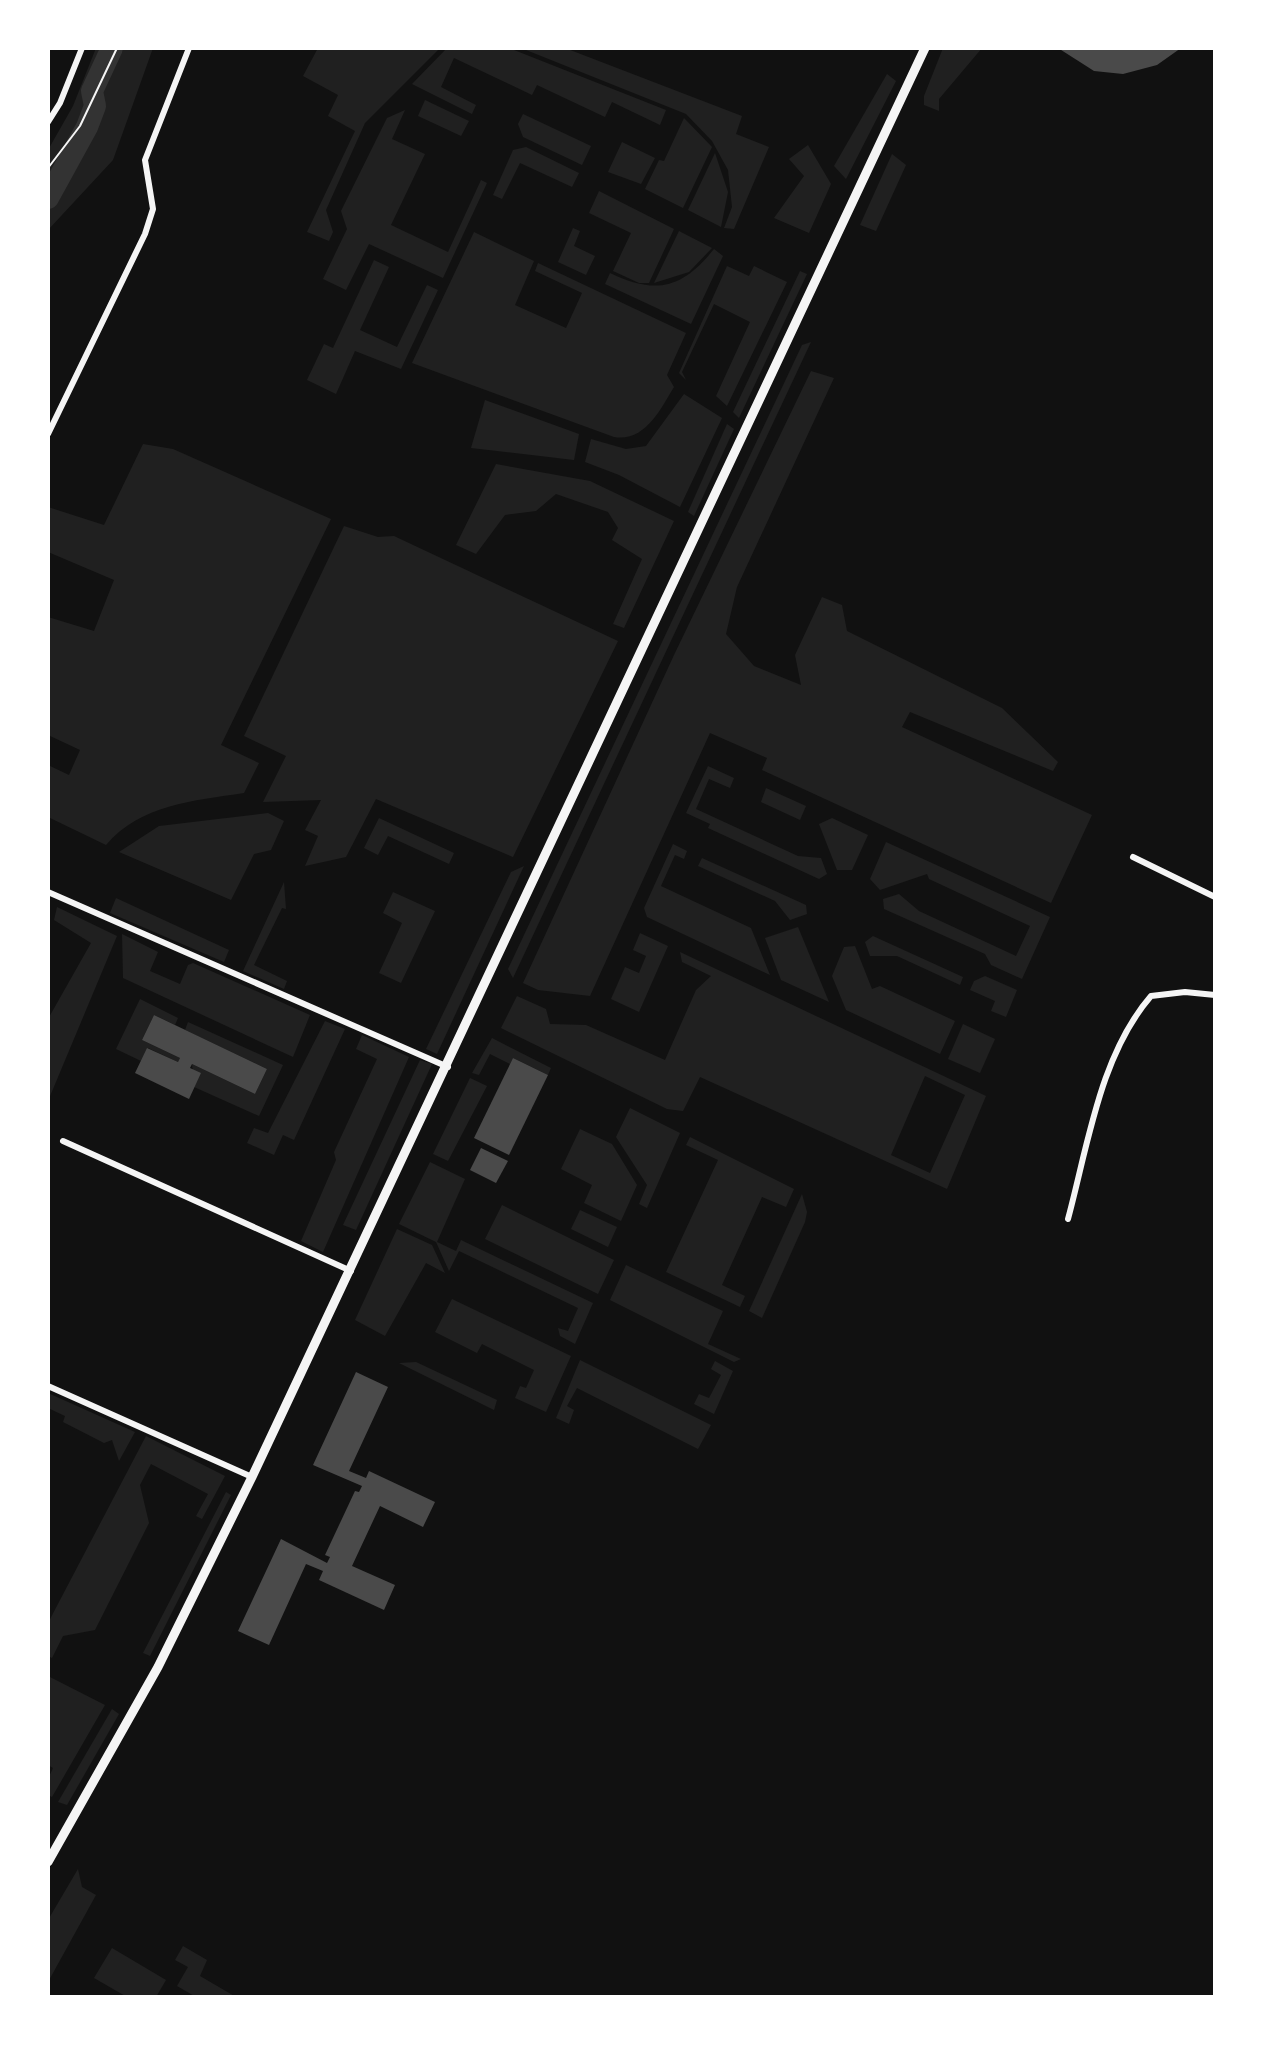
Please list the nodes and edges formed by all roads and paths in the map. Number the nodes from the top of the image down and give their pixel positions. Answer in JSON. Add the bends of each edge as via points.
{"nodes":[{"id":1,"x":82,"y":48,"type":"edge"},
{"id":2,"x":117,"y":48,"type":"edge"},
{"id":3,"x":189,"y":48,"type":"edge"},
{"id":4,"x":925,"y":48,"type":"edge"},
{"id":5,"x":48,"y":122,"type":"edge"},
{"id":6,"x":48,"y":168,"type":"edge"},
{"id":7,"x":48,"y":434,"type":"edge"},
{"id":8,"x":1133,"y":857,"type":"dead end"},
{"id":9,"x":48,"y":892,"type":"edge"},
{"id":10,"x":1215,"y":897,"type":"edge"},
{"id":11,"x":1215,"y":995,"type":"edge"},
{"id":12,"x":448,"y":1067,"type":"junction"},
{"id":13,"x":63,"y":1141,"type":"dead end"},
{"id":14,"x":1068,"y":1219,"type":"dead end"},
{"id":15,"x":351,"y":1271,"type":"junction"},
{"id":16,"x":48,"y":1386,"type":"edge"},
{"id":17,"x":252,"y":1477,"type":"junction"},
{"id":18,"x":48,"y":1862,"type":"edge"}],
"edges":[{"from":1,"to":5,"type":"street"},
{"from":2,"to":6,"type":"path","via":[[80,126]]},
{"from":3,"to":7,"type":"street","via":[[145,160],[153,209],[145,234]]},
{"from":4,"to":12,"type":"main road"},
{"from":8,"to":10,"type":"street"},
{"from":9,"to":12,"type":"street"},
{"from":11,"to":14,"type":"street","via":[[1151,996],[1129,1021],[1103,1090]]},
{"from":12,"to":15,"type":"main road"},
{"from":13,"to":15,"type":"street"},
{"from":15,"to":17,"type":"main road"},
{"from":16,"to":17,"type":"street"},
{"from":17,"to":18,"type":"main road","via":[[158,1667]]}]}
